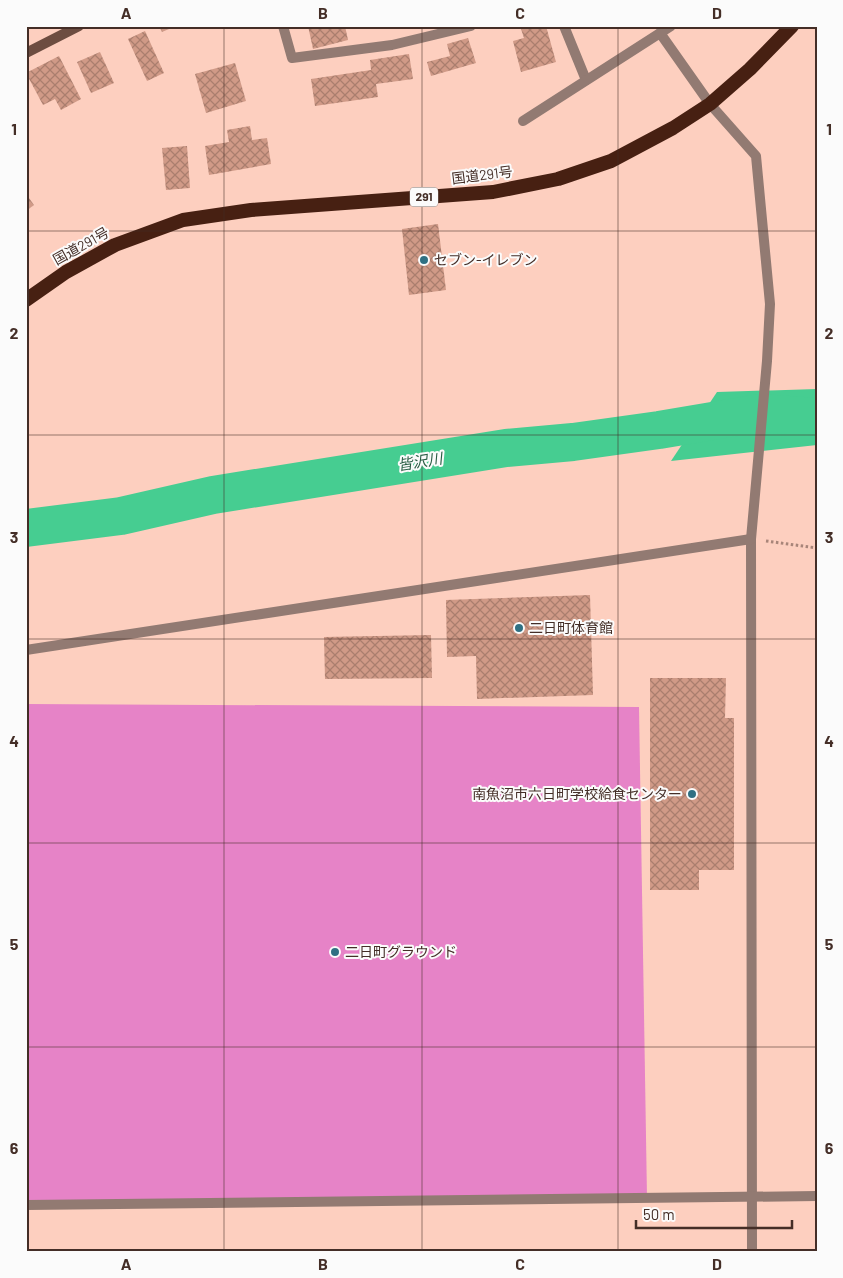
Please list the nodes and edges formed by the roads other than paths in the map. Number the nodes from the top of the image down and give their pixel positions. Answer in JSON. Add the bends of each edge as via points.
{"nodes":[{"id":1,"x":79,"y":26,"type":"edge"},
{"id":2,"x":283,"y":26,"type":"edge"},
{"id":3,"x":472,"y":26,"type":"edge"},
{"id":4,"x":564,"y":26,"type":"edge"},
{"id":5,"x":671,"y":26,"type":"edge"},
{"id":6,"x":792,"y":26,"type":"edge"},
{"id":7,"x":660,"y":33,"type":"junction"},
{"id":8,"x":26,"y":53,"type":"edge"},
{"id":9,"x":586,"y":80,"type":"junction"},
{"id":10,"x":710,"y":104,"type":"junction"},
{"id":11,"x":523,"y":121,"type":"dead end"},
{"id":12,"x":26,"y":300,"type":"edge"},
{"id":13,"x":751,"y":539,"type":"junction"},
{"id":14,"x":26,"y":650,"type":"edge"},
{"id":15,"x":751,"y":1196,"type":"junction"},
{"id":16,"x":817,"y":1196,"type":"edge"},
{"id":17,"x":26,"y":1205,"type":"edge"},
{"id":18,"x":752,"y":1252,"type":"edge"}],
"edges":[{"from":1,"to":8,"type":"main road"},
{"from":2,"to":3,"type":"street","via":[[292,58],[392,44]]},
{"from":4,"to":9,"type":"street"},
{"from":5,"to":7,"type":"street"},
{"from":6,"to":10,"type":"highway","name":"国道291号","number":"291"},
{"from":7,"to":9,"type":"street"},
{"from":7,"to":10,"type":"street"},
{"from":9,"to":11,"type":"street"},
{"from":10,"to":12,"type":"highway","name":"国道291号","number":"291","via":[[673,128],[611,160],[558,179],[493,192],[251,210],[183,220],[115,245],[66,272]]},
{"from":10,"to":13,"type":"street","via":[[756,156],[770,304]]},
{"from":13,"to":14,"type":"street"},
{"from":13,"to":15,"type":"street"},
{"from":15,"to":16,"type":"street"},
{"from":15,"to":17,"type":"street"},
{"from":15,"to":18,"type":"street"}]}
